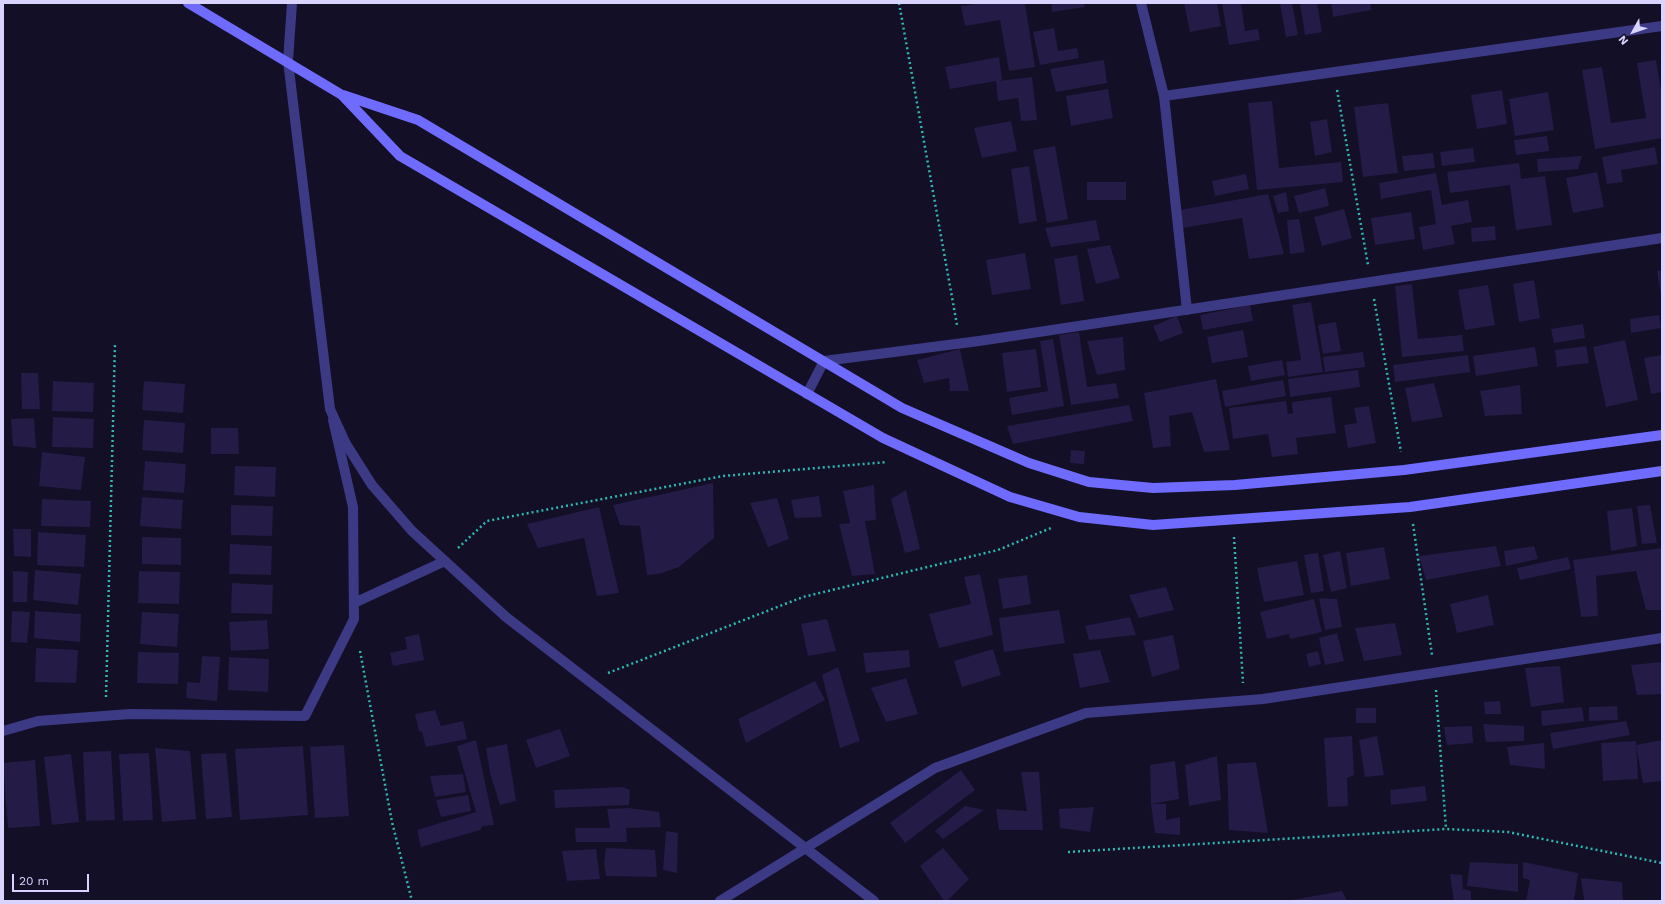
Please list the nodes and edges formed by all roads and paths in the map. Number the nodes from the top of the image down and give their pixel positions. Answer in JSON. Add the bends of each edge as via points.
{"nodes":[{"id":1,"x":188,"y":3,"type":"edge"},
{"id":2,"x":292,"y":3,"type":"edge"},
{"id":3,"x":899,"y":3,"type":"edge"},
{"id":4,"x":1141,"y":3,"type":"edge"},
{"id":5,"x":1662,"y":26,"type":"edge"},
{"id":6,"x":288,"y":61,"type":"junction"},
{"id":7,"x":342,"y":95,"type":"junction"},
{"id":8,"x":1164,"y":96,"type":"junction"},
{"id":9,"x":1662,"y":238,"type":"edge"},
{"id":10,"x":1187,"y":310,"type":"junction"},
{"id":11,"x":960,"y":343,"type":"junction"},
{"id":12,"x":115,"y":344,"type":"dead end"},
{"id":13,"x":824,"y":362,"type":"junction"},
{"id":14,"x":807,"y":394,"type":"junction"},
{"id":15,"x":330,"y":409,"type":"junction"},
{"id":16,"x":1662,"y":435,"type":"edge"},
{"id":17,"x":895,"y":461,"type":"dead end"},
{"id":18,"x":1662,"y":471,"type":"edge"},
{"id":19,"x":1410,"y":507,"type":"junction"},
{"id":20,"x":1079,"y":517,"type":"junction"},
{"id":21,"x":1233,"y":520,"type":"junction"},
{"id":22,"x":445,"y":561,"type":"junction"},
{"id":23,"x":354,"y":603,"type":"junction"},
{"id":24,"x":1662,"y":638,"type":"edge"},
{"id":25,"x":360,"y":650,"type":"dead end"},
{"id":26,"x":1434,"y":673,"type":"junction"},
{"id":27,"x":589,"y":681,"type":"junction"},
{"id":28,"x":1244,"y":700,"type":"junction"},
{"id":29,"x":105,"y":716,"type":"junction"},
{"id":30,"x":3,"y":731,"type":"edge"},
{"id":31,"x":1446,"y":829,"type":"junction"},
{"id":32,"x":806,"y":848,"type":"junction"},
{"id":33,"x":1068,"y":852,"type":"dead end"},
{"id":34,"x":1662,"y":863,"type":"edge"},
{"id":35,"x":412,"y":901,"type":"edge"},
{"id":36,"x":720,"y":901,"type":"edge"},
{"id":37,"x":874,"y":901,"type":"edge"}],
"edges":[{"from":1,"to":6,"type":"main road"},
{"from":2,"to":6,"type":"street"},
{"from":3,"to":11,"type":"path"},
{"from":4,"to":8,"type":"street"},
{"from":5,"to":8,"type":"street"},
{"from":6,"to":7,"type":"main road"},
{"from":6,"to":15,"type":"street"},
{"from":7,"to":13,"type":"main road","via":[[418,120]]},
{"from":7,"to":14,"type":"main road","via":[[400,156]]},
{"from":8,"to":10,"type":"street"},
{"from":9,"to":10,"type":"street"},
{"from":10,"to":11,"type":"street"},
{"from":11,"to":13,"type":"street"},
{"from":12,"to":29,"type":"path"},
{"from":13,"to":14,"type":"street"},
{"from":13,"to":16,"type":"main road","via":[[902,408],[1029,463],[1089,482],[1139,487],[1235,485],[1404,470]]},
{"from":14,"to":20,"type":"main road","via":[[883,438],[1010,497]]},
{"from":15,"to":22,"type":"street","via":[[346,444],[372,485],[412,531]]},
{"from":15,"to":23,"type":"street","via":[[353,506]]},
{"from":17,"to":22,"type":"path","via":[[723,476],[486,521]]},
{"from":18,"to":19,"type":"main road"},
{"from":19,"to":21,"type":"main road"},
{"from":19,"to":26,"type":"path"},
{"from":20,"to":21,"type":"main road","via":[[1153,525]]},
{"from":20,"to":27,"type":"path","via":[[998,550],[803,597]]},
{"from":21,"to":28,"type":"path"},
{"from":22,"to":23,"type":"street"},
{"from":22,"to":27,"type":"street","via":[[506,617]]},
{"from":23,"to":29,"type":"street","via":[[354,619],[305,716]]},
{"from":24,"to":26,"type":"street"},
{"from":25,"to":35,"type":"path","via":[[392,822]]},
{"from":26,"to":28,"type":"street"},
{"from":26,"to":31,"type":"path"},
{"from":27,"to":32,"type":"street"},
{"from":28,"to":32,"type":"street","via":[[1086,714],[935,768]]},
{"from":29,"to":30,"type":"street","via":[[38,721]]},
{"from":31,"to":33,"type":"path"},
{"from":31,"to":34,"type":"path","via":[[1508,832]]},
{"from":32,"to":36,"type":"street"},
{"from":32,"to":37,"type":"street"}]}
